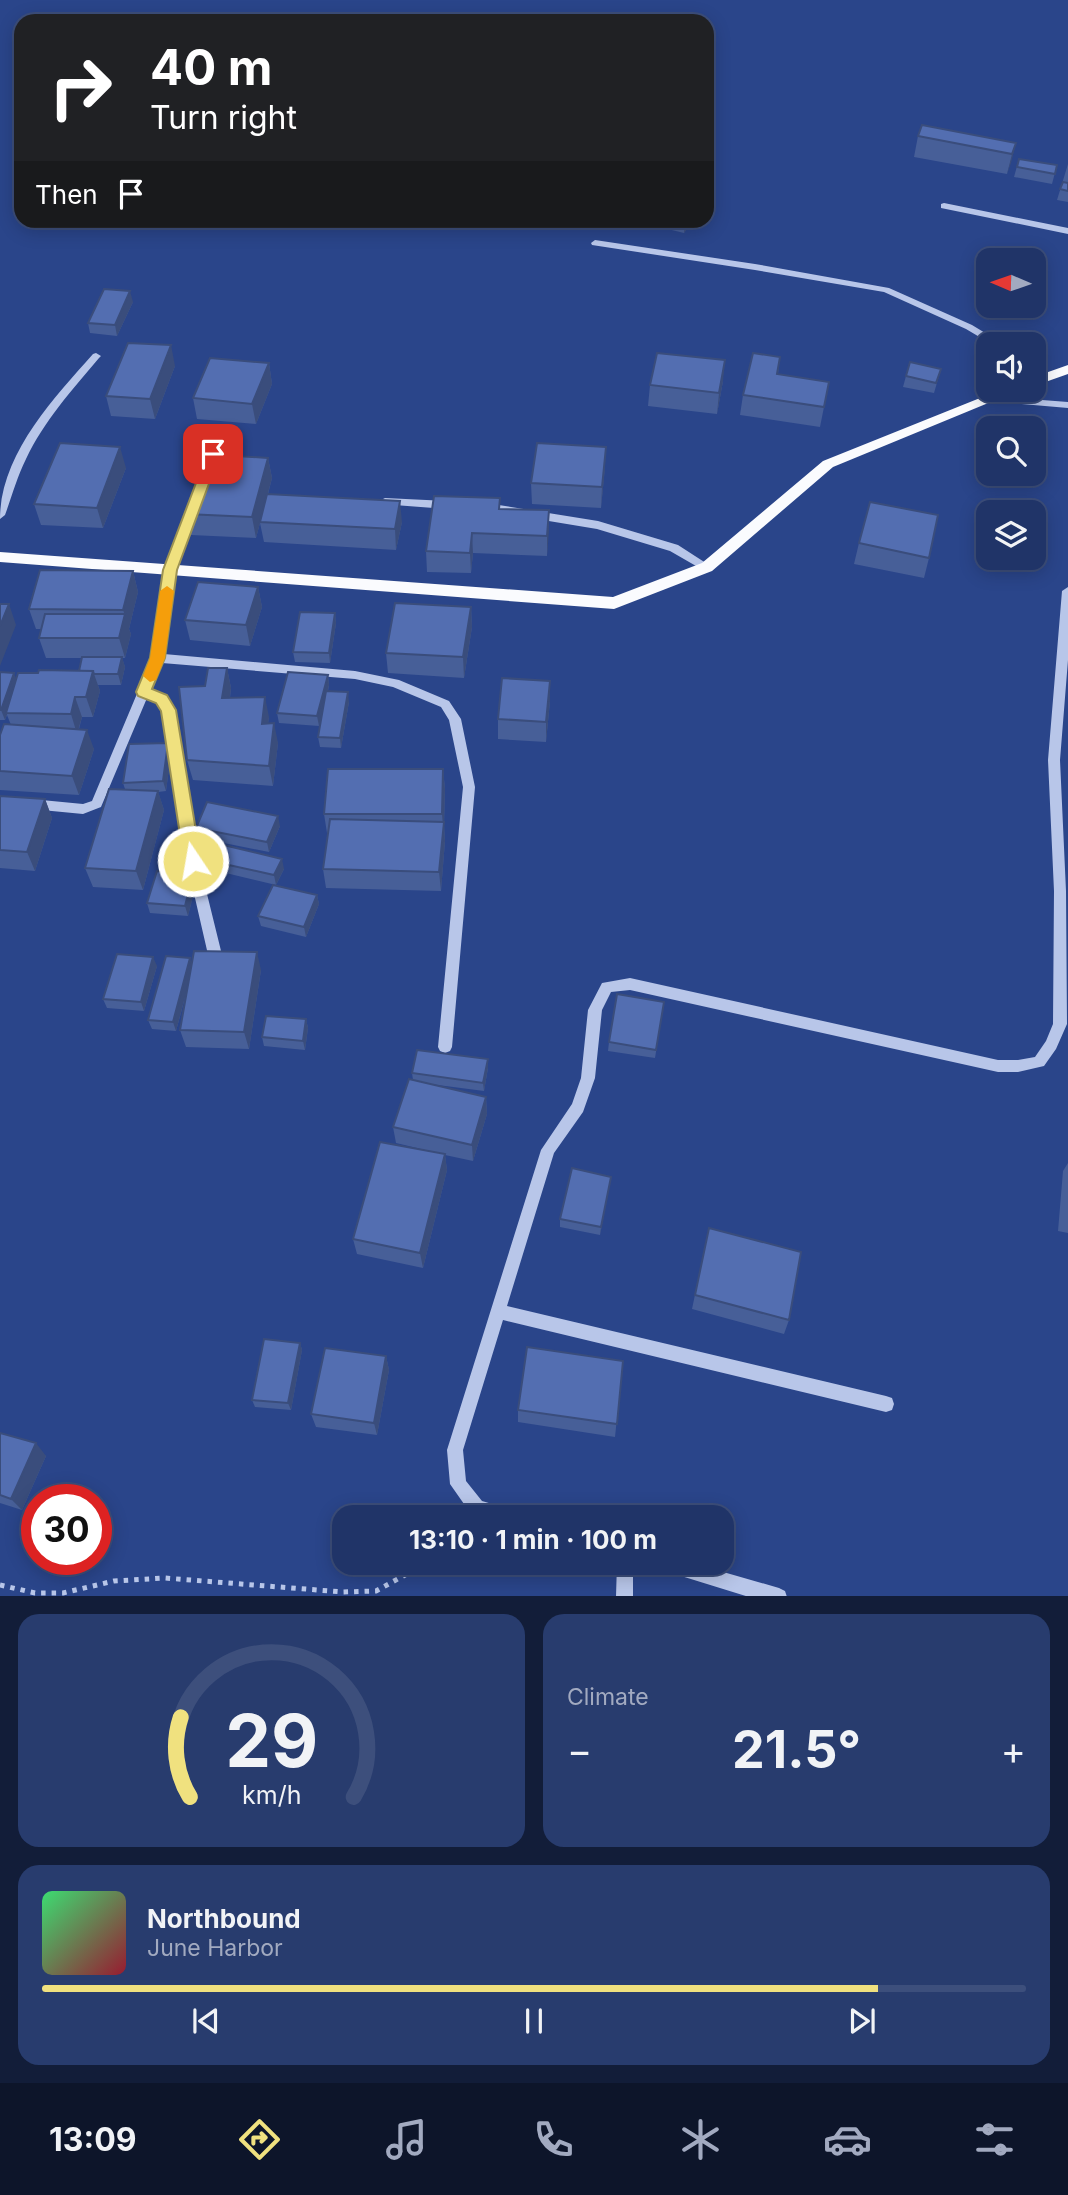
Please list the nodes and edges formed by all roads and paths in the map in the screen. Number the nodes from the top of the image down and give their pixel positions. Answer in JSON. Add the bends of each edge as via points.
{"nodes":[{"id":1,"x":944,"y":206,"type":"dead end"},
{"id":2,"x":1068,"y":231,"type":"edge"},
{"id":3,"x":595,"y":243,"type":"dead end"},
{"id":4,"x":978,"y":332,"type":"edge"},
{"id":5,"x":96,"y":356,"type":"dead end"},
{"id":6,"x":1068,"y":369,"type":"edge"},
{"id":7,"x":1046,"y":378,"type":"edge"},
{"id":8,"x":983,"y":402,"type":"edge"},
{"id":9,"x":1037,"y":402,"type":"edge"},
{"id":10,"x":1068,"y":404,"type":"edge"},
{"id":11,"x":222,"y":431,"type":"dead end"},
{"id":12,"x":203,"y":481,"type":"edge"},
{"id":13,"x":198,"y":494,"type":"edge"},
{"id":14,"x":379,"y":502,"type":"edge"},
{"id":15,"x":460,"y":506,"type":"edge"},
{"id":16,"x":474,"y":507,"type":"edge"},
{"id":17,"x":0,"y":515,"type":"edge"},
{"id":18,"x":0,"y":557,"type":"edge"},
{"id":19,"x":707,"y":567,"type":"junction"},
{"id":20,"x":170,"y":570,"type":"junction"},
{"id":21,"x":1068,"y":591,"type":"edge"},
{"id":22,"x":158,"y":658,"type":"junction"},
{"id":23,"x":144,"y":692,"type":"junction"},
{"id":24,"x":0,"y":801,"type":"edge"},
{"id":25,"x":216,"y":959,"type":"edge"},
{"id":26,"x":445,"y":1047,"type":"dead end"},
{"id":27,"x":498,"y":1311,"type":"junction"},
{"id":28,"x":886,"y":1404,"type":"dead end"},
{"id":29,"x":475,"y":1505,"type":"edge"},
{"id":30,"x":405,"y":1575,"type":"edge"},
{"id":31,"x":625,"y":1575,"type":"edge"},
{"id":32,"x":705,"y":1575,"type":"edge"},
{"id":33,"x":0,"y":1585,"type":"edge"},
{"id":34,"x":624,"y":1596,"type":"edge"},
{"id":35,"x":776,"y":1596,"type":"edge"}],
"edges":[{"from":1,"to":2,"type":"street"},
{"from":3,"to":4,"type":"street","via":[[886,290]]},
{"from":5,"to":17,"type":"street","via":[[50,409],[33,437]]},
{"from":6,"to":7,"type":"main road"},
{"from":8,"to":19,"type":"main road","via":[[828,464]]},
{"from":9,"to":10,"type":"street"},
{"from":11,"to":12,"type":"street"},
{"from":13,"to":20,"type":"street"},
{"from":14,"to":15,"type":"street"},
{"from":16,"to":19,"type":"street","via":[[598,526],[674,548]]},
{"from":18,"to":20,"type":"main road"},
{"from":19,"to":20,"type":"main road","via":[[614,603]]},
{"from":20,"to":22,"type":"street"},
{"from":21,"to":27,"type":"street","via":[[1054,761],[1060,1024],[1039,1062],[998,1066],[630,984],[607,987],[595,1010],[587,1078],[578,1107],[548,1150]]},
{"from":22,"to":23,"type":"street"},
{"from":22,"to":26,"type":"street","via":[[355,675],[395,683],[445,704],[456,719],[469,788]]},
{"from":23,"to":24,"type":"street","via":[[97,804],[83,809]]},
{"from":23,"to":25,"type":"street","via":[[162,699],[169,710],[187,837]]},
{"from":27,"to":28,"type":"street"},
{"from":27,"to":29,"type":"street","via":[[455,1450],[458,1484]]},
{"from":30,"to":33,"type":"path","via":[[376,1591],[343,1592],[165,1578],[114,1581],[63,1593],[35,1593]]},
{"from":31,"to":34,"type":"street"},
{"from":32,"to":35,"type":"street"}]}
